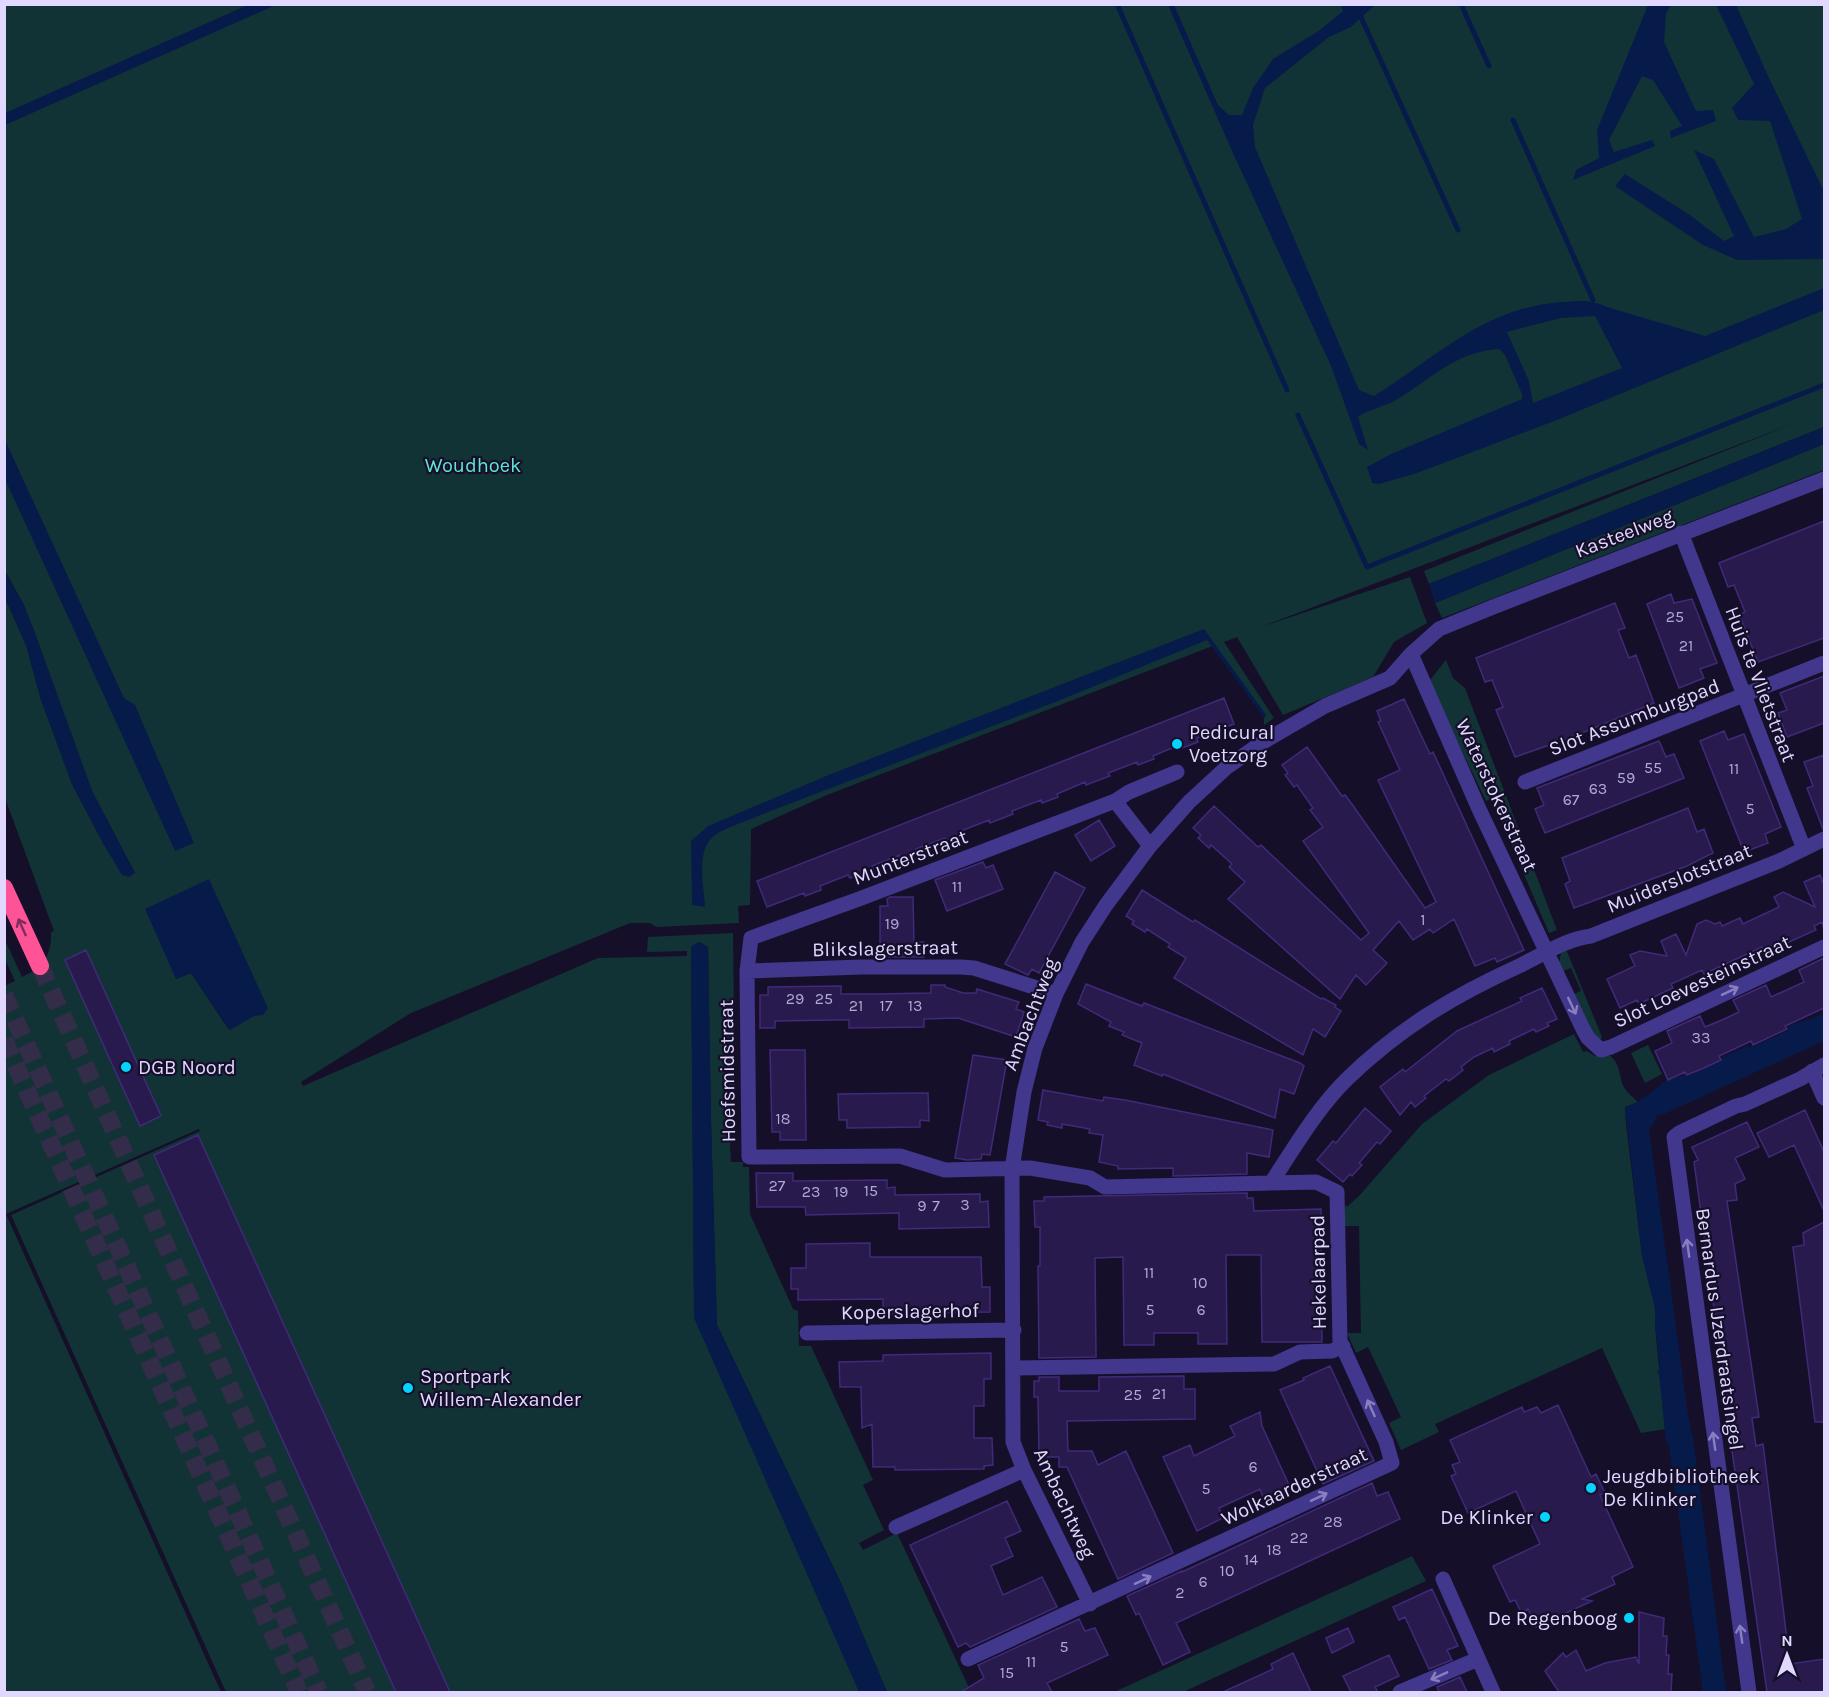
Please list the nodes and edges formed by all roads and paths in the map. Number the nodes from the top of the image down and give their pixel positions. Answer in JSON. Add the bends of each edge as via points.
{"nodes":[{"id":1,"x":1824,"y":479,"type":"edge"},
{"id":2,"x":1681,"y":533,"type":"junction"},
{"id":3,"x":1439,"y":629,"type":"joint"},
{"id":4,"x":1411,"y":654,"type":"junction"},
{"id":5,"x":1824,"y":663,"type":"edge"},
{"id":6,"x":1743,"y":696,"type":"junction"},
{"id":7,"x":1177,"y":772,"type":"dead end"},
{"id":8,"x":1525,"y":782,"type":"dead end"},
{"id":9,"x":1115,"y":801,"type":"junction"},
{"id":10,"x":1824,"y":839,"type":"edge"},
{"id":11,"x":1150,"y":846,"type":"junction"},
{"id":12,"x":1804,"y":849,"type":"junction"},
{"id":13,"x":4,"y":888,"type":"edge"},
{"id":14,"x":1824,"y":948,"type":"edge"},
{"id":15,"x":1548,"y":953,"type":"junction"},
{"id":16,"x":40,"y":966,"type":"tunnel mouth"},
{"id":17,"x":747,"y":971,"type":"junction"},
{"id":18,"x":1056,"y":994,"type":"junction"},
{"id":19,"x":1818,"y":1068,"type":"edge"},
{"id":20,"x":1824,"y":1098,"type":"edge"},
{"id":21,"x":1012,"y":1169,"type":"junction"},
{"id":22,"x":1271,"y":1183,"type":"junction"},
{"id":23,"x":1014,"y":1330,"type":"junction"},
{"id":24,"x":807,"y":1333,"type":"dead end"},
{"id":25,"x":1343,"y":1346,"type":"junction"},
{"id":26,"x":1013,"y":1368,"type":"junction"},
{"id":27,"x":1024,"y":1470,"type":"junction"},
{"id":28,"x":896,"y":1527,"type":"dead end"},
{"id":29,"x":1443,"y":1579,"type":"dead end"},
{"id":30,"x":1090,"y":1604,"type":"junction"},
{"id":31,"x":968,"y":1659,"type":"dead end"},
{"id":32,"x":1478,"y":1659,"type":"junction"},
{"id":33,"x":1400,"y":1692,"type":"edge"},
{"id":34,"x":1493,"y":1692,"type":"edge"},
{"id":35,"x":1749,"y":1692,"type":"edge"}],
"edges":[{"from":1,"to":2,"type":"street","name":"Kasteelweg"},
{"from":2,"to":3,"type":"street","name":"Kasteelweg"},
{"from":2,"to":6,"type":"street","name":"Huis te Vlietstraat"},
{"from":3,"to":4,"type":"street","name":"Ambachtweg"},
{"from":4,"to":11,"type":"street","name":"Ambachtweg","via":[[1390,678],[1325,706],[1227,767]]},
{"from":4,"to":15,"type":"street","name":"Waterstokerstraat","via":[[1479,810]]},
{"from":5,"to":6,"type":"street","name":"Slot Assumburgpad"},
{"from":6,"to":8,"type":"street","name":"Slot Assumburgpad"},
{"from":6,"to":12,"type":"street","name":"Huis te Vlietstraat"},
{"from":7,"to":9,"type":"street","name":"Munterstraat"},
{"from":9,"to":11,"type":"street"},
{"from":9,"to":17,"type":"street","name":"Munterstraat","via":[[859,899],[749,931]]},
{"from":10,"to":12,"type":"street","name":"Muiderslotstraat"},
{"from":11,"to":18,"type":"street","name":"Ambachtweg","via":[[1082,942]]},
{"from":12,"to":15,"type":"street","name":"Muiderslotstraat"},
{"from":16,"to":13,"type":"highway","one_way":true},
{"from":15,"to":14,"type":"street","name":"Slot Loevesteinstraat","one_way":true,"via":[[1587,1038],[1601,1050]]},
{"from":15,"to":22,"type":"street","name":"Muiderslotstraat","via":[[1476,985],[1389,1041],[1344,1081],[1307,1127]]},
{"from":17,"to":18,"type":"street","name":"Blikslagerstraat","via":[[962,967]]},
{"from":17,"to":21,"type":"street","name":"Hoefsmidstraat","via":[[749,1157],[900,1156],[945,1170]]},
{"from":18,"to":21,"type":"street","name":"Ambachtweg","via":[[1030,1068]]},
{"from":19,"to":20,"type":"street"},
{"from":35,"to":19,"type":"street","name":"Bernardus IJzerdraatsingel","one_way":true,"via":[[1674,1137]]},
{"from":21,"to":22,"type":"street","via":[[1030,1168],[1090,1178],[1105,1187]]},
{"from":21,"to":23,"type":"street","name":"Ambachtweg"},
{"from":22,"to":25,"type":"street","name":"Hekelaarpad","via":[[1316,1182],[1337,1192]]},
{"from":23,"to":24,"type":"street","name":"Koperslagerhof"},
{"from":23,"to":26,"type":"street","name":"Ambachtweg"},
{"from":25,"to":26,"type":"street","via":[[1332,1351],[1300,1352],[1274,1364]]},
{"from":30,"to":25,"type":"street","name":"Wolkaarderstraat","one_way":true,"via":[[1392,1463]]},
{"from":26,"to":27,"type":"street","name":"Ambachtweg","via":[[1013,1442]]},
{"from":27,"to":28,"type":"street"},
{"from":27,"to":30,"type":"street","name":"Ambachtweg"},
{"from":29,"to":32,"type":"street"},
{"from":30,"to":31,"type":"street"},
{"from":32,"to":33,"type":"street","one_way":true},
{"from":32,"to":34,"type":"street"}]}
